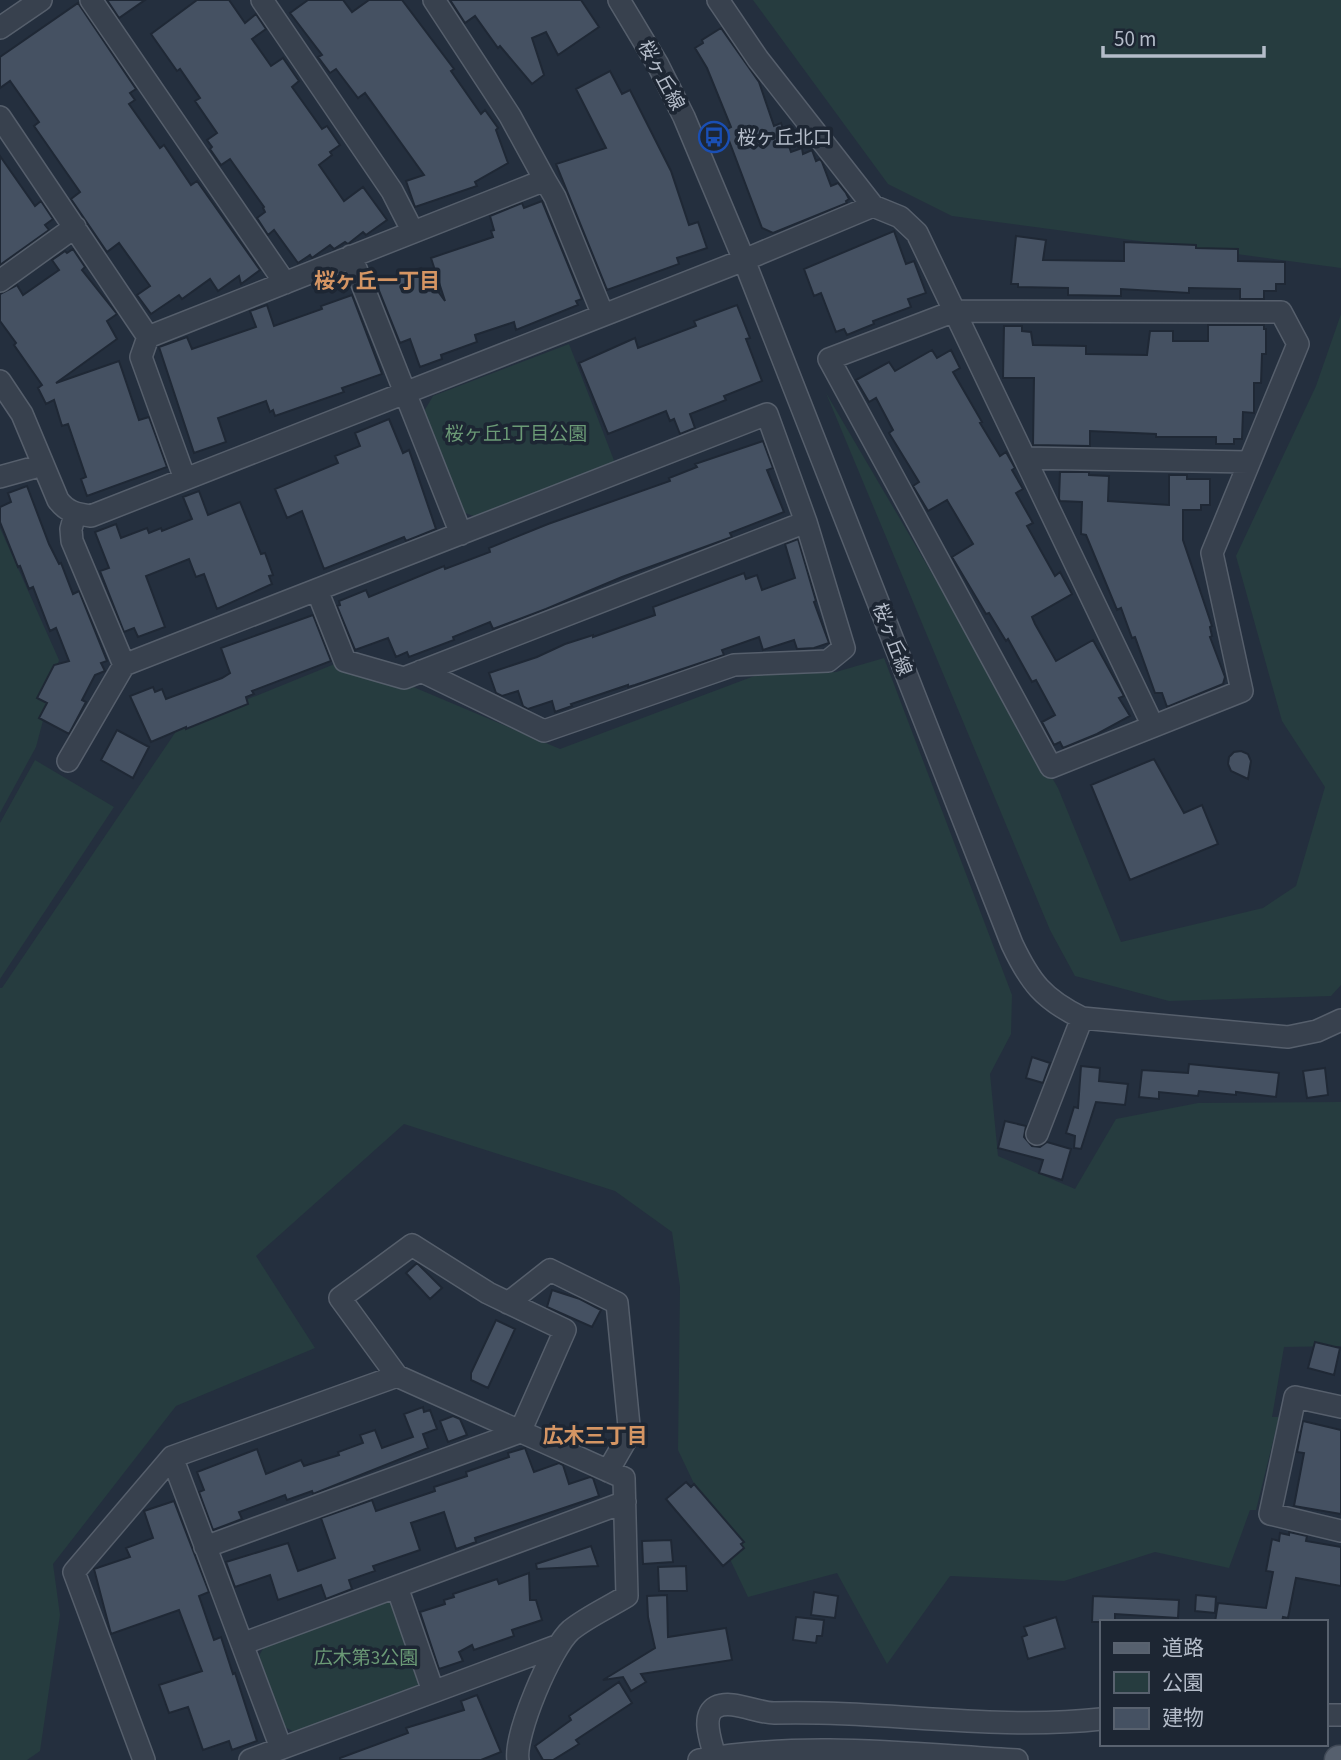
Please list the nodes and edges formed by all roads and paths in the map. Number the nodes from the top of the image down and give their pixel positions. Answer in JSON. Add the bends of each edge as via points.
{"nodes":[{"id":1,"x":41,"y":0,"type":"edge"},
{"id":2,"x":91,"y":0,"type":"edge"},
{"id":3,"x":262,"y":0,"type":"edge"},
{"id":4,"x":434,"y":0,"type":"edge"},
{"id":5,"x":619,"y":0,"type":"edge"},
{"id":6,"x":718,"y":0,"type":"edge"},
{"id":7,"x":0,"y":27,"type":"edge"},
{"id":8,"x":0,"y":117,"type":"edge"},
{"id":9,"x":545,"y":180,"type":"junction"},
{"id":10,"x":873,"y":205,"type":"junction"},
{"id":11,"x":75,"y":228,"type":"junction"},
{"id":12,"x":413,"y":232,"type":"junction"},
{"id":13,"x":351,"y":256,"type":"junction"},
{"id":14,"x":744,"y":260,"type":"junction"},
{"id":15,"x":0,"y":281,"type":"edge"},
{"id":16,"x":285,"y":283,"type":"junction"},
{"id":17,"x":955,"y":311,"type":"junction"},
{"id":18,"x":603,"y":316,"type":"junction"},
{"id":19,"x":148,"y":337,"type":"junction"},
{"id":20,"x":0,"y":381,"type":"edge"},
{"id":21,"x":405,"y":392,"type":"junction"},
{"id":22,"x":1026,"y":458,"type":"junction"},
{"id":23,"x":1249,"y":462,"type":"junction"},
{"id":24,"x":43,"y":465,"type":"junction"},
{"id":25,"x":0,"y":477,"type":"edge"},
{"id":26,"x":185,"y":479,"type":"junction"},
{"id":27,"x":75,"y":514,"type":"junction"},
{"id":28,"x":806,"y":522,"type":"junction"},
{"id":29,"x":461,"y":534,"type":"junction"},
{"id":30,"x":317,"y":590,"type":"junction"},
{"id":31,"x":124,"y":665,"type":"junction"},
{"id":32,"x":421,"y":671,"type":"junction"},
{"id":33,"x":1153,"y":726,"type":"junction"},
{"id":34,"x":68,"y":761,"type":"dead end"},
{"id":35,"x":1082,"y":1018,"type":"junction"},
{"id":36,"x":1341,"y":1020,"type":"edge"},
{"id":37,"x":1037,"y":1134,"type":"dead end"},
{"id":38,"x":508,"y":1303,"type":"junction"},
{"id":39,"x":397,"y":1376,"type":"junction"},
{"id":40,"x":1341,"y":1407,"type":"edge"},
{"id":41,"x":520,"y":1432,"type":"junction"},
{"id":42,"x":172,"y":1457,"type":"junction"},
{"id":43,"x":608,"y":1471,"type":"junction"},
{"id":44,"x":625,"y":1502,"type":"junction"},
{"id":45,"x":1341,"y":1531,"type":"edge"},
{"id":46,"x":205,"y":1547,"type":"junction"},
{"id":47,"x":397,"y":1587,"type":"junction"},
{"id":48,"x":242,"y":1644,"type":"junction"},
{"id":49,"x":559,"y":1644,"type":"junction"},
{"id":50,"x":433,"y":1691,"type":"junction"},
{"id":51,"x":1100,"y":1719,"type":"edge"},
{"id":52,"x":281,"y":1748,"type":"junction"},
{"id":53,"x":779,"y":1756,"type":"edge"},
{"id":54,"x":707,"y":1759,"type":"edge"},
{"id":55,"x":144,"y":1760,"type":"edge"},
{"id":56,"x":250,"y":1760,"type":"edge"},
{"id":57,"x":518,"y":1760,"type":"edge"},
{"id":58,"x":1017,"y":1760,"type":"edge"}],
"edges":[{"from":1,"to":7,"type":"street"},
{"from":2,"to":16,"type":"street"},
{"from":3,"to":12,"type":"street","via":[[392,191]]},
{"from":4,"to":9,"type":"street","via":[[510,116]]},
{"from":5,"to":14,"type":"street","name":"桜ヶ丘線","via":[[684,117]]},
{"from":6,"to":10,"type":"street","via":[[758,59]]},
{"from":8,"to":11,"type":"street"},
{"from":9,"to":12,"type":"street"},
{"from":9,"to":18,"type":"street"},
{"from":10,"to":14,"type":"street"},
{"from":10,"to":17,"type":"street","via":[[900,217],[918,233]]},
{"from":11,"to":15,"type":"street"},
{"from":11,"to":19,"type":"street"},
{"from":12,"to":13,"type":"street"},
{"from":13,"to":16,"type":"street"},
{"from":13,"to":21,"type":"street"},
{"from":14,"to":18,"type":"street"},
{"from":14,"to":35,"type":"street","name":"桜ヶ丘線","via":[[1012,944],[1036,986],[1056,1005]]},
{"from":16,"to":19,"type":"street"},
{"from":17,"to":22,"type":"street"},
{"from":17,"to":23,"type":"street","via":[[1281,312],[1298,344]]},
{"from":17,"to":33,"type":"street","via":[[829,359],[1051,767]]},
{"from":18,"to":21,"type":"street"},
{"from":19,"to":26,"type":"street","via":[[141,357]]},
{"from":20,"to":24,"type":"street","via":[[22,414]]},
{"from":21,"to":26,"type":"street"},
{"from":21,"to":29,"type":"street"},
{"from":22,"to":23,"type":"street"},
{"from":22,"to":33,"type":"street"},
{"from":23,"to":33,"type":"street","via":[[1212,553],[1242,691]]},
{"from":24,"to":25,"type":"street"},
{"from":24,"to":27,"type":"street","via":[[58,500]]},
{"from":26,"to":27,"type":"street","via":[[91,516]]},
{"from":27,"to":31,"type":"street","via":[[72,541]]},
{"from":28,"to":29,"type":"street","via":[[766,414]]},
{"from":28,"to":32,"type":"street"},
{"from":28,"to":32,"type":"street","via":[[844,648],[828,662],[734,665],[544,732]]},
{"from":29,"to":30,"type":"street"},
{"from":30,"to":31,"type":"street"},
{"from":30,"to":32,"type":"street","via":[[345,661],[404,678]]},
{"from":31,"to":34,"type":"street"},
{"from":35,"to":36,"type":"street","name":"桜ヶ丘線","via":[[1288,1037]]},
{"from":35,"to":37,"type":"street"},
{"from":38,"to":39,"type":"street","via":[[412,1245],[340,1298]]},
{"from":38,"to":41,"type":"street","via":[[565,1330]]},
{"from":38,"to":43,"type":"street","via":[[550,1270],[617,1303],[629,1426]]},
{"from":39,"to":41,"type":"street"},
{"from":39,"to":42,"type":"street"},
{"from":40,"to":45,"type":"street","via":[[1295,1397],[1270,1514]]},
{"from":41,"to":43,"type":"street"},
{"from":41,"to":46,"type":"street"},
{"from":42,"to":46,"type":"street"},
{"from":42,"to":55,"type":"street","via":[[74,1572]]},
{"from":43,"to":44,"type":"street","via":[[624,1478]]},
{"from":44,"to":47,"type":"street"},
{"from":44,"to":49,"type":"street","via":[[628,1596],[571,1631]]},
{"from":46,"to":48,"type":"street"},
{"from":47,"to":48,"type":"street"},
{"from":47,"to":50,"type":"street"},
{"from":48,"to":52,"type":"street"},
{"from":49,"to":50,"type":"street"},
{"from":49,"to":57,"type":"street","via":[[533,1698]]},
{"from":50,"to":52,"type":"street"},
{"from":51,"to":54,"type":"street","via":[[983,1721],[764,1713],[723,1705],[710,1713]]},
{"from":52,"to":56,"type":"street"},
{"from":53,"to":54,"type":"street","via":[[746,1752]]},
{"from":53,"to":58,"type":"street","via":[[846,1751]]}]}
